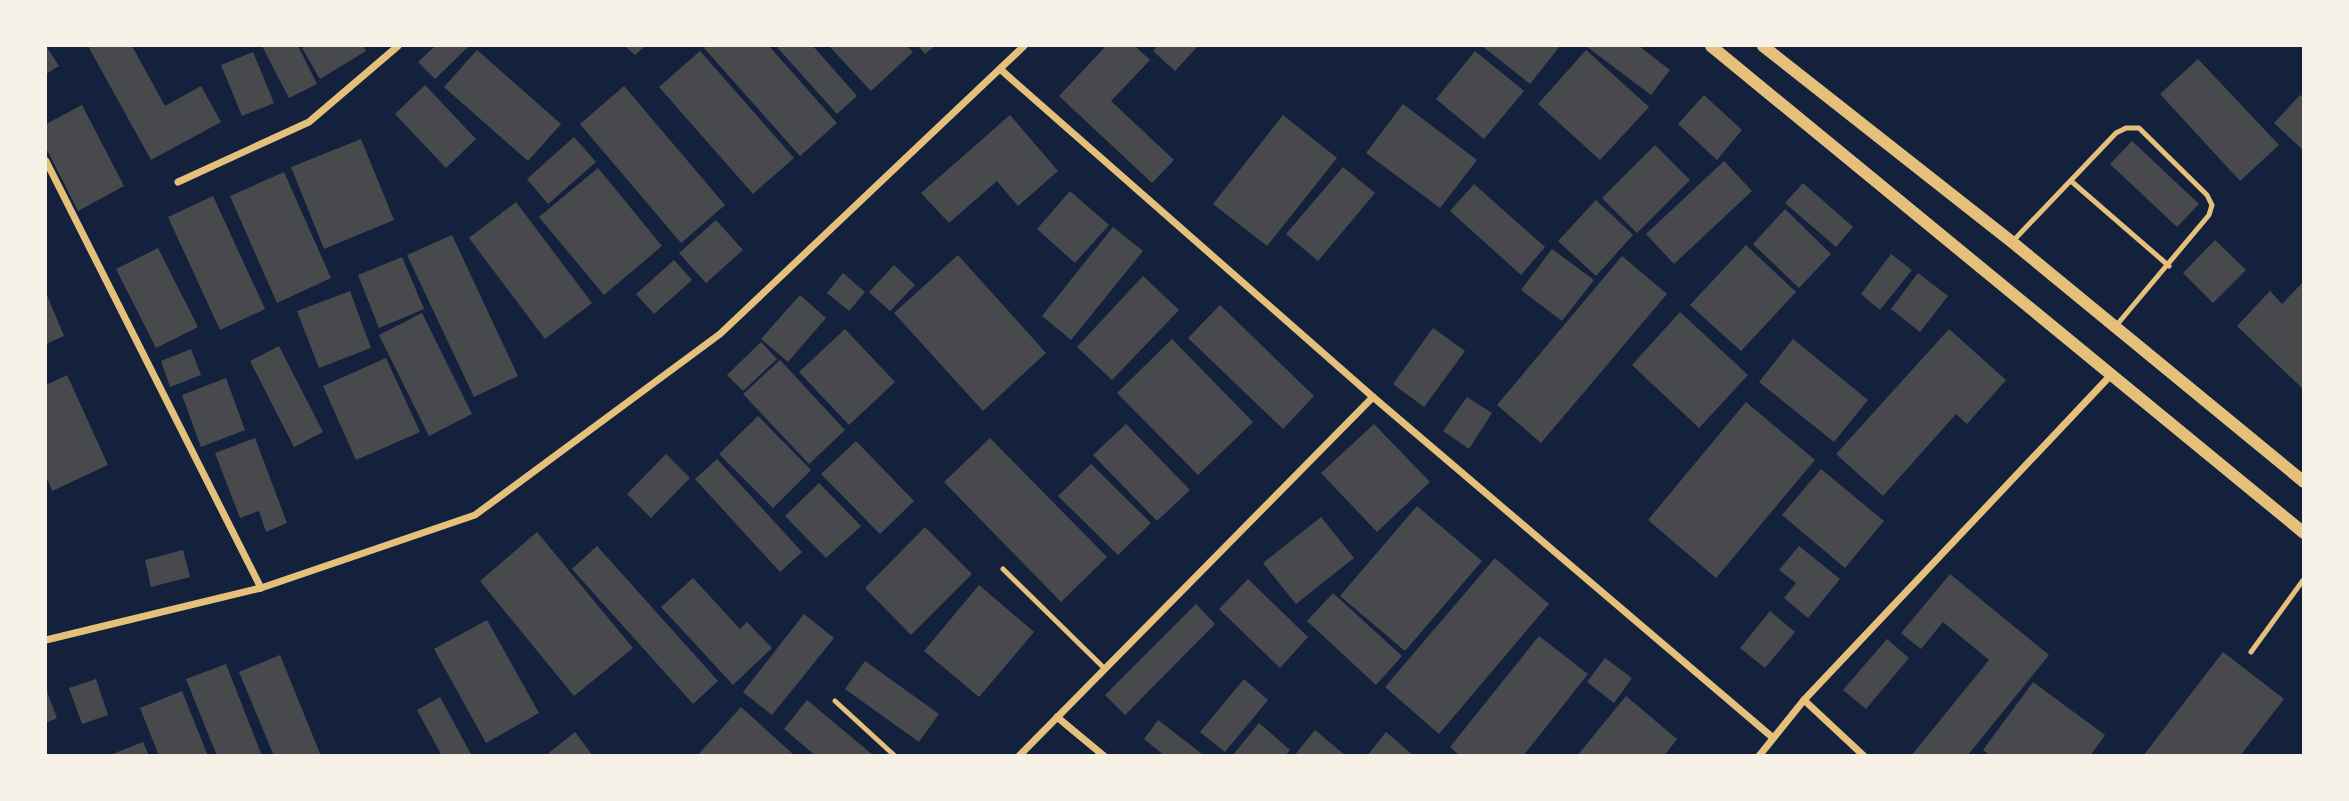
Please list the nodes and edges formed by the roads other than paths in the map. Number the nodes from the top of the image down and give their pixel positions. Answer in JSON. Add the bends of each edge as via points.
{"nodes":[{"id":1,"x":398,"y":46,"type":"edge"},
{"id":2,"x":1024,"y":46,"type":"edge"},
{"id":3,"x":1711,"y":46,"type":"edge"},
{"id":4,"x":1762,"y":46,"type":"edge"},
{"id":5,"x":1000,"y":69,"type":"junction"},
{"id":6,"x":46,"y":160,"type":"edge"},
{"id":7,"x":2071,"y":181,"type":"junction"},
{"id":8,"x":178,"y":182,"type":"dead end"},
{"id":9,"x":2012,"y":242,"type":"junction"},
{"id":10,"x":2169,"y":266,"type":"junction"},
{"id":11,"x":2115,"y":327,"type":"junction"},
{"id":12,"x":2110,"y":376,"type":"junction"},
{"id":13,"x":1373,"y":397,"type":"junction"},
{"id":14,"x":2304,"y":482,"type":"edge"},
{"id":15,"x":2304,"y":533,"type":"edge"},
{"id":16,"x":1003,"y":569,"type":"dead end"},
{"id":17,"x":2304,"y":579,"type":"edge"},
{"id":18,"x":261,"y":588,"type":"junction"},
{"id":19,"x":46,"y":640,"type":"edge"},
{"id":20,"x":2252,"y":652,"type":"dead end"},
{"id":21,"x":1105,"y":669,"type":"junction"},
{"id":22,"x":1804,"y":700,"type":"junction"},
{"id":23,"x":835,"y":701,"type":"dead end"},
{"id":24,"x":1057,"y":717,"type":"junction"},
{"id":25,"x":1772,"y":737,"type":"junction"},
{"id":26,"x":895,"y":755,"type":"edge"},
{"id":27,"x":1019,"y":755,"type":"edge"},
{"id":28,"x":1104,"y":755,"type":"edge"},
{"id":29,"x":1759,"y":755,"type":"edge"},
{"id":30,"x":1864,"y":755,"type":"edge"}],
"edges":[{"from":1,"to":8,"type":"street","via":[[309,122]]},
{"from":2,"to":5,"type":"street"},
{"from":3,"to":12,"type":"street"},
{"from":4,"to":9,"type":"street"},
{"from":5,"to":13,"type":"street"},
{"from":5,"to":18,"type":"street","via":[[720,334],[475,515]]},
{"from":6,"to":18,"type":"street"},
{"from":7,"to":9,"type":"lane"},
{"from":7,"to":10,"type":"lane"},
{"from":7,"to":10,"type":"lane","via":[[2116,133],[2139,128],[2212,205],[2210,215]]},
{"from":9,"to":11,"type":"street"},
{"from":10,"to":11,"type":"lane"},
{"from":11,"to":14,"type":"street"},
{"from":12,"to":15,"type":"street"},
{"from":12,"to":22,"type":"street"},
{"from":13,"to":21,"type":"street"},
{"from":13,"to":25,"type":"street"},
{"from":16,"to":21,"type":"lane"},
{"from":17,"to":20,"type":"lane"},
{"from":18,"to":19,"type":"street"},
{"from":21,"to":24,"type":"street"},
{"from":22,"to":25,"type":"street"},
{"from":22,"to":30,"type":"street"},
{"from":23,"to":26,"type":"lane"},
{"from":24,"to":27,"type":"street"},
{"from":24,"to":28,"type":"street"},
{"from":25,"to":29,"type":"street"}]}
